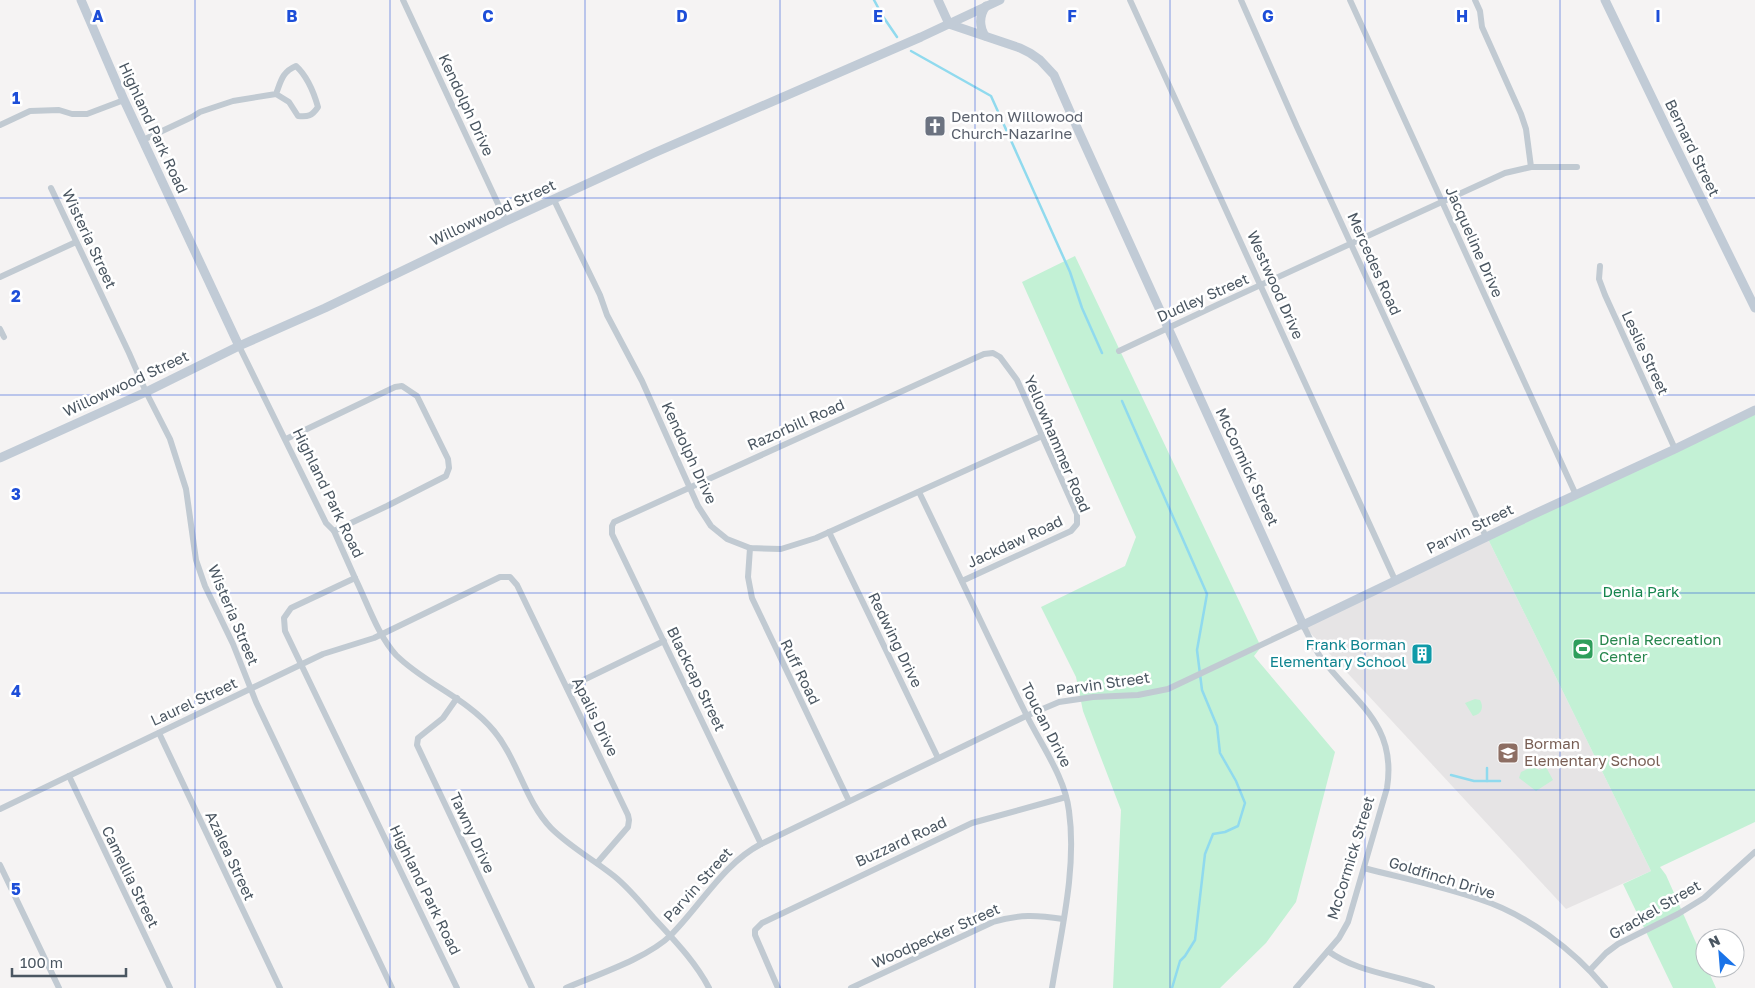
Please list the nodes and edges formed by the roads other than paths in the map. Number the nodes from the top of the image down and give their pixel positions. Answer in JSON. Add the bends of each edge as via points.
{"nodes":[{"id":1,"x":81,"y":0,"type":"edge"},
{"id":2,"x":403,"y":0,"type":"edge"},
{"id":3,"x":938,"y":0,"type":"edge"},
{"id":4,"x":1000,"y":0,"type":"edge"},
{"id":5,"x":1130,"y":0,"type":"edge"},
{"id":6,"x":1241,"y":0,"type":"edge"},
{"id":7,"x":1350,"y":0,"type":"edge"},
{"id":8,"x":1475,"y":0,"type":"edge"},
{"id":9,"x":1606,"y":0,"type":"edge"},
{"id":10,"x":986,"y":6,"type":"junction"},
{"id":11,"x":949,"y":24,"type":"junction"},
{"id":12,"x":985,"y":36,"type":"junction"},
{"id":13,"x":276,"y":94,"type":"junction"},
{"id":14,"x":124,"y":100,"type":"junction"},
{"id":15,"x":0,"y":125,"type":"edge"},
{"id":16,"x":143,"y":140,"type":"junction"},
{"id":17,"x":1531,"y":167,"type":"junction"},
{"id":18,"x":1576,"y":167,"type":"dead end"},
{"id":19,"x":51,"y":188,"type":"dead end"},
{"id":20,"x":554,"y":200,"type":"junction"},
{"id":21,"x":1442,"y":202,"type":"junction"},
{"id":22,"x":506,"y":221,"type":"junction"},
{"id":23,"x":76,"y":242,"type":"junction"},
{"id":24,"x":1352,"y":244,"type":"junction"},
{"id":25,"x":1600,"y":266,"type":"dead end"},
{"id":26,"x":0,"y":278,"type":"edge"},
{"id":27,"x":1259,"y":286,"type":"junction"},
{"id":28,"x":1755,"y":308,"type":"edge"},
{"id":29,"x":1168,"y":328,"type":"junction"},
{"id":30,"x":0,"y":329,"type":"edge"},
{"id":31,"x":4,"y":338,"type":"dead end"},
{"id":32,"x":240,"y":346,"type":"junction"},
{"id":33,"x":1119,"y":351,"type":"dead end"},
{"id":34,"x":993,"y":353,"type":"joint"},
{"id":35,"x":146,"y":392,"type":"junction"},
{"id":36,"x":1755,"y":410,"type":"edge"},
{"id":37,"x":1042,"y":436,"type":"junction"},
{"id":38,"x":286,"y":439,"type":"junction"},
{"id":39,"x":1676,"y":449,"type":"junction"},
{"id":40,"x":0,"y":458,"type":"edge"},
{"id":41,"x":690,"y":487,"type":"junction"},
{"id":42,"x":919,"y":492,"type":"junction"},
{"id":43,"x":1576,"y":495,"type":"junction"},
{"id":44,"x":1077,"y":524,"type":"joint"},
{"id":45,"x":612,"y":526,"type":"joint"},
{"id":46,"x":334,"y":531,"type":"junction"},
{"id":47,"x":829,"y":532,"type":"junction"},
{"id":48,"x":1486,"y":537,"type":"junction"},
{"id":49,"x":750,"y":548,"type":"junction"},
{"id":50,"x":510,"y":577,"type":"joint"},
{"id":51,"x":355,"y":578,"type":"junction"},
{"id":52,"x":1395,"y":580,"type":"junction"},
{"id":53,"x":962,"y":581,"type":"junction"},
{"id":54,"x":1303,"y":625,"type":"junction"},
{"id":55,"x":382,"y":634,"type":"junction"},
{"id":56,"x":664,"y":642,"type":"junction"},
{"id":57,"x":301,"y":664,"type":"junction"},
{"id":58,"x":567,"y":688,"type":"junction"},
{"id":59,"x":251,"y":689,"type":"junction"},
{"id":60,"x":456,"y":698,"type":"junction"},
{"id":61,"x":1026,"y":716,"type":"junction"},
{"id":62,"x":159,"y":733,"type":"junction"},
{"id":63,"x":938,"y":758,"type":"junction"},
{"id":64,"x":69,"y":776,"type":"junction"},
{"id":65,"x":1066,"y":797,"type":"junction"},
{"id":66,"x":849,"y":801,"type":"junction"},
{"id":67,"x":0,"y":809,"type":"edge"},
{"id":68,"x":761,"y":844,"type":"junction"},
{"id":69,"x":1755,"y":852,"type":"edge"},
{"id":70,"x":597,"y":863,"type":"junction"},
{"id":71,"x":0,"y":865,"type":"edge"},
{"id":72,"x":1364,"y":868,"type":"junction"},
{"id":73,"x":1063,"y":919,"type":"junction"},
{"id":74,"x":670,"y":936,"type":"junction"},
{"id":75,"x":1328,"y":951,"type":"junction"},
{"id":76,"x":1590,"y":970,"type":"junction"},
{"id":77,"x":59,"y":988,"type":"edge"},
{"id":78,"x":170,"y":988,"type":"edge"},
{"id":79,"x":280,"y":988,"type":"edge"},
{"id":80,"x":392,"y":988,"type":"edge"},
{"id":81,"x":457,"y":988,"type":"edge"},
{"id":82,"x":532,"y":988,"type":"edge"},
{"id":83,"x":566,"y":988,"type":"edge"},
{"id":84,"x":709,"y":988,"type":"edge"},
{"id":85,"x":778,"y":988,"type":"edge"},
{"id":86,"x":850,"y":988,"type":"edge"},
{"id":87,"x":1052,"y":988,"type":"edge"},
{"id":88,"x":1296,"y":988,"type":"edge"},
{"id":89,"x":1432,"y":988,"type":"edge"},
{"id":90,"x":1605,"y":988,"type":"edge"}],
"edges":[{"from":1,"to":14,"type":"street","name":"Highland Park Road"},
{"from":2,"to":22,"type":"street","name":"Kendolph Drive"},
{"from":3,"to":11,"type":"street"},
{"from":4,"to":10,"type":"street","name":"Willowwood Street"},
{"from":5,"to":27,"type":"street","name":"Westwood Drive","via":[[1242,242]]},
{"from":6,"to":24,"type":"street","name":"Mercedes Road"},
{"from":7,"to":21,"type":"street","name":"Jacqueline Drive"},
{"from":8,"to":17,"type":"street","via":[[1482,26],[1521,114]]},
{"from":9,"to":28,"type":"street","name":"Bernard Street"},
{"from":10,"to":11,"type":"street","name":"Willowwood Street"},
{"from":10,"to":12,"type":"street","via":[[980,20]]},
{"from":11,"to":12,"type":"street","name":"McCormick Street"},
{"from":11,"to":20,"type":"street","name":"Willowwood Street"},
{"from":12,"to":29,"type":"street","name":"McCormick Street","via":[[1030,53],[1054,74]]},
{"from":13,"to":13,"type":"street","via":[[283,75],[296,66],[318,107],[307,117],[298,116],[289,102]]},
{"from":13,"to":16,"type":"street","via":[[233,101],[200,112]]},
{"from":14,"to":15,"type":"street","via":[[87,114],[39,109]]},
{"from":14,"to":16,"type":"street","name":"Highland Park Road"},
{"from":16,"to":32,"type":"street","name":"Highland Park Road"},
{"from":17,"to":18,"type":"street","name":"Dudley Street"},
{"from":17,"to":21,"type":"street","name":"Dudley Street","via":[[1505,173]]},
{"from":19,"to":23,"type":"street","name":"Wisteria Street"},
{"from":20,"to":22,"type":"street","name":"Willowwood Street"},
{"from":20,"to":41,"type":"street","name":"Kendolph Drive"},
{"from":21,"to":24,"type":"street","name":"Dudley Street"},
{"from":21,"to":43,"type":"street","name":"Jacqueline Drive"},
{"from":22,"to":32,"type":"street","name":"Willowwood Street"},
{"from":23,"to":26,"type":"street"},
{"from":23,"to":35,"type":"street","name":"Wisteria Street"},
{"from":24,"to":27,"type":"street","name":"Dudley Street"},
{"from":24,"to":48,"type":"street","name":"Mercedes Road"},
{"from":25,"to":39,"type":"street","name":"Leslie Street","via":[[1599,279],[1605,296]]},
{"from":27,"to":29,"type":"street","name":"Dudley Street"},
{"from":27,"to":52,"type":"street","name":"Westwood Drive"},
{"from":29,"to":33,"type":"street","name":"Dudley Street"},
{"from":29,"to":54,"type":"street","name":"McCormick Street"},
{"from":30,"to":31,"type":"street"},
{"from":32,"to":35,"type":"street","name":"Willowwood Street"},
{"from":32,"to":38,"type":"street","name":"Highland Park Road"},
{"from":34,"to":37,"type":"street","name":"Yellowhammer Road","via":[[1000,357],[1017,380]]},
{"from":34,"to":41,"type":"street","name":"Razorbill Road","via":[[984,354]]},
{"from":35,"to":40,"type":"street","name":"Willowwood Street"},
{"from":35,"to":59,"type":"street","name":"Wisteria Street","via":[[170,438],[181,468],[192,541],[205,586],[234,644]]},
{"from":36,"to":39,"type":"street","name":"Parvin Street"},
{"from":37,"to":42,"type":"street","name":"Kendolph Drive"},
{"from":37,"to":44,"type":"street","name":"Yellowhammer Road","via":[[1077,514]]},
{"from":38,"to":46,"type":"street","name":"Highland Park Road","via":[[326,523]]},
{"from":38,"to":46,"type":"street","via":[[396,387],[402,386],[417,396],[448,460],[446,476]]},
{"from":39,"to":43,"type":"street","name":"Parvin Street"},
{"from":41,"to":45,"type":"street","name":"Razorbill Road","via":[[618,519]]},
{"from":41,"to":49,"type":"street","name":"Kendolph Drive","via":[[710,526],[727,539]]},
{"from":42,"to":47,"type":"street","name":"Kendolph Drive"},
{"from":42,"to":53,"type":"street","name":"Toucan Drive"},
{"from":43,"to":48,"type":"street","name":"Parvin Street"},
{"from":44,"to":53,"type":"street","name":"Jackdaw Road","via":[[1071,531]]},
{"from":45,"to":56,"type":"street","name":"Blackcap Street","via":[[612,534]]},
{"from":46,"to":51,"type":"street","name":"Highland Park Road"},
{"from":47,"to":49,"type":"street","name":"Kendolph Drive","via":[[781,549]]},
{"from":47,"to":63,"type":"street","name":"Redwing Drive"},
{"from":48,"to":52,"type":"street","name":"Parvin Street"},
{"from":49,"to":66,"type":"street","name":"Ruff Road","via":[[748,577],[752,598]]},
{"from":50,"to":55,"type":"street","name":"Laurel Street","via":[[500,577]]},
{"from":50,"to":58,"type":"street","name":"Apalis Drive","via":[[517,585]]},
{"from":51,"to":55,"type":"street"},
{"from":51,"to":57,"type":"street","name":"Highland Park Road","via":[[286,613],[285,632]]},
{"from":52,"to":54,"type":"street","name":"Parvin Street"},
{"from":53,"to":61,"type":"street","name":"Toucan Drive"},
{"from":54,"to":61,"type":"street","name":"Parvin Street","via":[[1168,689],[1058,702]]},
{"from":54,"to":72,"type":"street","name":"McCormick Street","via":[[1321,658],[1378,724],[1386,742],[1387,788]]},
{"from":55,"to":57,"type":"street","name":"Laurel Street"},
{"from":55,"to":60,"type":"street","via":[[401,660]]},
{"from":56,"to":58,"type":"street"},
{"from":56,"to":68,"type":"street","name":"Blackcap Street"},
{"from":57,"to":59,"type":"street","name":"Laurel Street"},
{"from":57,"to":81,"type":"street","name":"Highland Park Road"},
{"from":58,"to":70,"type":"street","name":"Apalis Drive","via":[[629,820],[626,830]]},
{"from":59,"to":62,"type":"street","name":"Laurel Street"},
{"from":59,"to":80,"type":"street","name":"Wisteria Street"},
{"from":60,"to":70,"type":"street","via":[[495,732],[550,827]]},
{"from":60,"to":82,"type":"street","name":"Tawny Drive","via":[[443,718],[418,738],[417,745]]},
{"from":61,"to":63,"type":"street","name":"Parvin Street"},
{"from":61,"to":65,"type":"street","name":"Toucan Drive"},
{"from":62,"to":64,"type":"street","name":"Laurel Street"},
{"from":62,"to":79,"type":"street","name":"Azalea Street"},
{"from":63,"to":66,"type":"street","name":"Parvin Street"},
{"from":64,"to":67,"type":"street","name":"Laurel Street"},
{"from":64,"to":78,"type":"street","name":"Camellia Street"},
{"from":65,"to":73,"type":"street","name":"Toucan Drive","via":[[1071,836]]},
{"from":65,"to":85,"type":"street","name":"Buzzard Road","via":[[962,827],[762,922],[755,930],[756,941]]},
{"from":66,"to":68,"type":"street","name":"Parvin Street"},
{"from":68,"to":74,"type":"street","name":"Parvin Street","via":[[735,862]]},
{"from":69,"to":76,"type":"street","name":"Grackel Street","via":[[1704,898],[1618,944]]},
{"from":70,"to":74,"type":"street","via":[[627,887]]},
{"from":71,"to":77,"type":"street"},
{"from":72,"to":75,"type":"street","name":"McCormick Street","via":[[1344,930]]},
{"from":72,"to":76,"type":"street","name":"Goldfinch Drive","via":[[1480,899],[1553,938]]},
{"from":73,"to":86,"type":"street","name":"Woodpecker Street","via":[[1024,915],[993,922]]},
{"from":73,"to":87,"type":"street","name":"Toucan Drive"},
{"from":74,"to":83,"type":"street","name":"Parvin Street","via":[[642,955]]},
{"from":74,"to":84,"type":"street","via":[[700,971]]},
{"from":75,"to":88,"type":"street","name":"McCormick Street"},
{"from":75,"to":89,"type":"street","via":[[1344,962]]},
{"from":76,"to":90,"type":"street","name":"Goldfinch Drive"}]}
